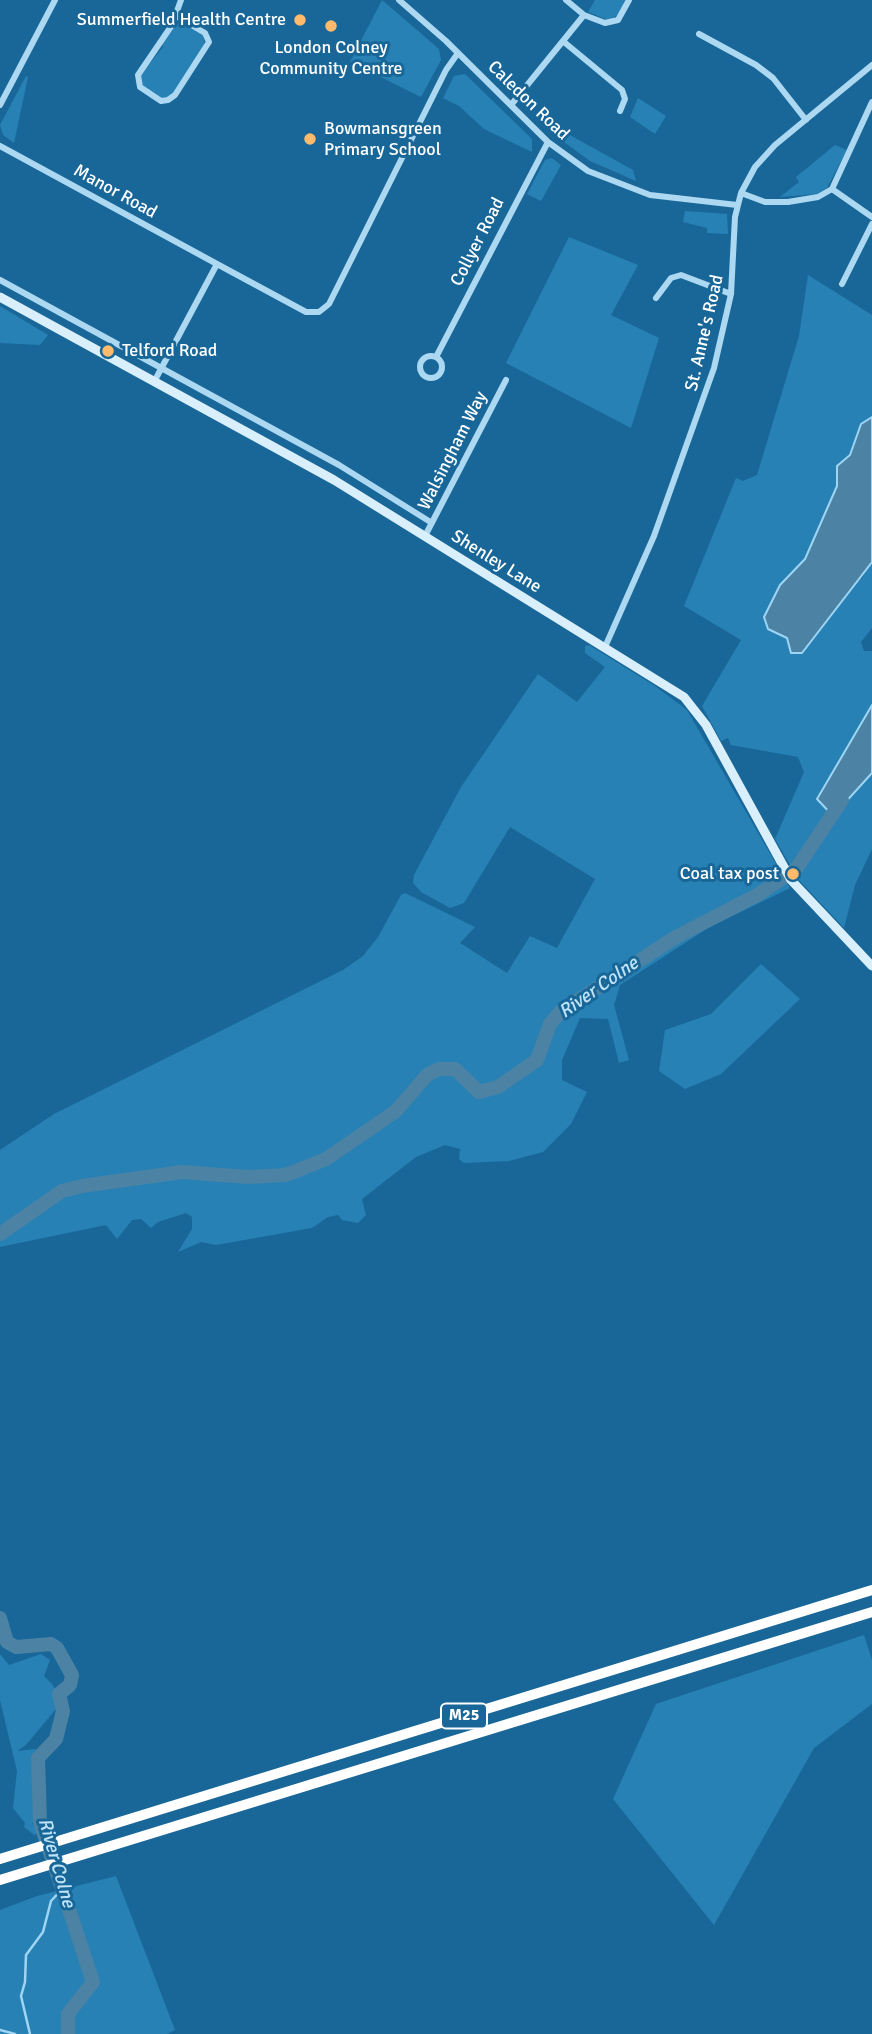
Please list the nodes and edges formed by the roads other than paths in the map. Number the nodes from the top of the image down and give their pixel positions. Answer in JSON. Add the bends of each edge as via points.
{"nodes":[{"id":1,"x":55,"y":0,"type":"edge"},
{"id":2,"x":181,"y":0,"type":"edge"},
{"id":3,"x":399,"y":0,"type":"edge"},
{"id":4,"x":412,"y":0,"type":"edge"},
{"id":5,"x":566,"y":0,"type":"edge"},
{"id":6,"x":629,"y":0,"type":"edge"},
{"id":7,"x":407,"y":6,"type":"junction"},
{"id":8,"x":584,"y":15,"type":"junction"},
{"id":9,"x":176,"y":16,"type":"junction"},
{"id":10,"x":699,"y":34,"type":"dead end"},
{"id":11,"x":564,"y":42,"type":"junction"},
{"id":12,"x":458,"y":52,"type":"junction"},
{"id":13,"x":871,"y":68,"type":"edge"},
{"id":14,"x":872,"y":103,"type":"edge"},
{"id":15,"x":0,"y":105,"type":"edge"},
{"id":16,"x":511,"y":105,"type":"junction"},
{"id":17,"x":620,"y":111,"type":"dead end"},
{"id":18,"x":806,"y":120,"type":"junction"},
{"id":19,"x":548,"y":142,"type":"junction"},
{"id":20,"x":0,"y":146,"type":"edge"},
{"id":21,"x":832,"y":189,"type":"junction"},
{"id":22,"x":741,"y":193,"type":"junction"},
{"id":23,"x":737,"y":205,"type":"junction"},
{"id":24,"x":872,"y":217,"type":"edge"},
{"id":25,"x":872,"y":224,"type":"edge"},
{"id":26,"x":217,"y":264,"type":"junction"},
{"id":27,"x":0,"y":280,"type":"edge"},
{"id":28,"x":842,"y":284,"type":"dead end"},
{"id":29,"x":731,"y":294,"type":"junction"},
{"id":30,"x":0,"y":297,"type":"edge"},
{"id":31,"x":656,"y":298,"type":"dead end"},
{"id":32,"x":436,"y":357,"type":"dead end"},
{"id":33,"x":160,"y":369,"type":"junction"},
{"id":34,"x":506,"y":380,"type":"dead end"},
{"id":35,"x":154,"y":382,"type":"junction"},
{"id":36,"x":432,"y":523,"type":"junction"},
{"id":37,"x":425,"y":537,"type":"junction"},
{"id":38,"x":605,"y":647,"type":"junction"},
{"id":39,"x":872,"y":966,"type":"edge"},
{"id":40,"x":872,"y":1590,"type":"edge"},
{"id":41,"x":872,"y":1612,"type":"edge"},
{"id":42,"x":0,"y":1859,"type":"edge"},
{"id":43,"x":0,"y":1880,"type":"edge"}],
"edges":[{"from":1,"to":15,"type":"street"},
{"from":2,"to":9,"type":"street"},
{"from":3,"to":7,"type":"street","name":"Caledon Road"},
{"from":4,"to":7,"type":"street"},
{"from":5,"to":8,"type":"street"},
{"from":6,"to":8,"type":"street","via":[[615,22]]},
{"from":7,"to":12,"type":"street","name":"Caledon Road"},
{"from":8,"to":11,"type":"street"},
{"from":9,"to":9,"type":"street","via":[[205,33],[209,42],[175,95],[161,101],[139,87],[138,75]]},
{"from":10,"to":18,"type":"street","via":[[773,78]]},
{"from":11,"to":16,"type":"street"},
{"from":11,"to":17,"type":"street","via":[[622,90],[625,99]]},
{"from":12,"to":16,"type":"street","name":"Caledon Road"},
{"from":12,"to":26,"type":"street","via":[[324,309],[306,312]]},
{"from":13,"to":18,"type":"street","name":"St. Anne's Road"},
{"from":14,"to":21,"type":"street"},
{"from":16,"to":19,"type":"street","name":"Caledon Road"},
{"from":18,"to":22,"type":"street","name":"St. Anne's Road","via":[[763,157]]},
{"from":19,"to":23,"type":"street","name":"Caledon Road","via":[[588,170],[634,191],[671,200]]},
{"from":19,"to":32,"type":"street","name":"Collyer Road"},
{"from":20,"to":26,"type":"street","name":"Manor Road"},
{"from":21,"to":22,"type":"street","via":[[818,197],[788,202],[765,202]]},
{"from":21,"to":24,"type":"street"},
{"from":22,"to":23,"type":"street","name":"St. Anne's Road"},
{"from":23,"to":29,"type":"street","name":"St. Anne's Road"},
{"from":25,"to":28,"type":"street"},
{"from":26,"to":33,"type":"street"},
{"from":27,"to":33,"type":"street","name":"Shenley Lane"},
{"from":29,"to":31,"type":"street","via":[[685,275],[674,276]]},
{"from":29,"to":38,"type":"street","name":"St. Anne's Road","via":[[698,419]]},
{"from":30,"to":35,"type":"main road","name":"Shenley Lane"},
{"from":33,"to":35,"type":"street"},
{"from":33,"to":36,"type":"street","name":"Shenley Lane","via":[[339,465]]},
{"from":34,"to":36,"type":"street","name":"Walsingham Way"},
{"from":35,"to":37,"type":"main road","name":"Shenley Lane","via":[[334,480]]},
{"from":36,"to":37,"type":"street","name":"Walsingham Way"},
{"from":37,"to":38,"type":"main road","name":"Shenley Lane"},
{"from":38,"to":39,"type":"main road","name":"Shenley Lane","via":[[692,705],[791,880]]},
{"from":40,"to":42,"type":"highway","number":"M25"},
{"from":41,"to":43,"type":"highway","number":"M25"}]}
